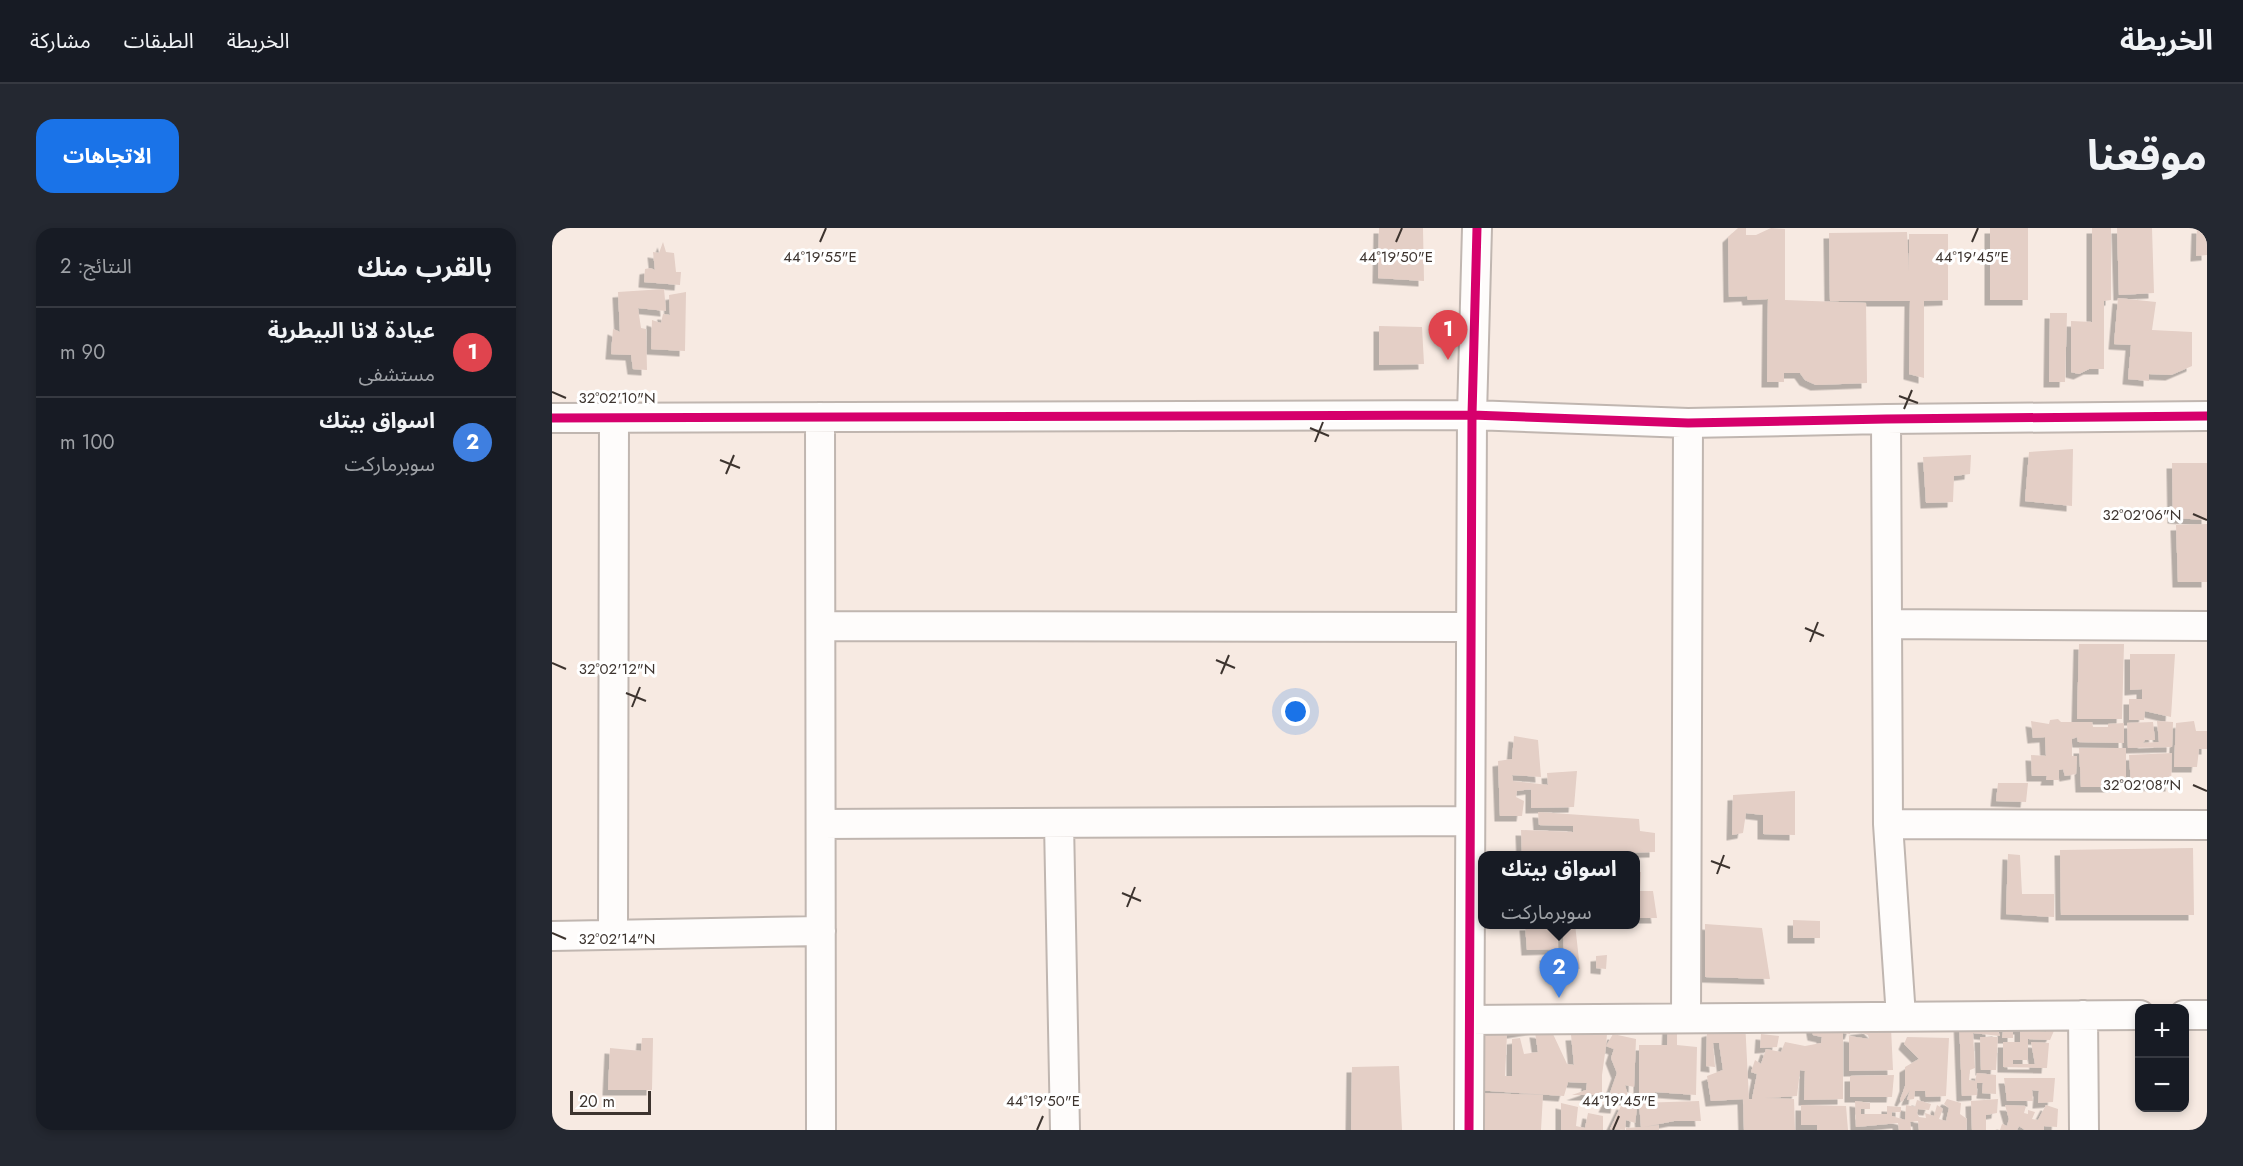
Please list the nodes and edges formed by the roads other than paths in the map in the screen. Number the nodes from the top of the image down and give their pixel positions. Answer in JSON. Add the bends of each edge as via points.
{"nodes":[{"id":1,"x":1477,"y":228,"type":"edge"},
{"id":2,"x":1472,"y":415,"type":"junction"},
{"id":3,"x":2207,"y":416,"type":"edge"},
{"id":4,"x":820,"y":417,"type":"junction"},
{"id":5,"x":552,"y":418,"type":"edge"},
{"id":6,"x":614,"y":418,"type":"junction"},
{"id":7,"x":1886,"y":419,"type":"junction"},
{"id":8,"x":1688,"y":423,"type":"junction"},
{"id":9,"x":1887,"y":624,"type":"junction"},
{"id":10,"x":820,"y":626,"type":"junction"},
{"id":11,"x":2207,"y":626,"type":"edge"},
{"id":12,"x":1471,"y":627,"type":"junction"},
{"id":13,"x":1470,"y":821,"type":"junction"},
{"id":14,"x":1059,"y":823,"type":"junction"},
{"id":15,"x":821,"y":824,"type":"junction"},
{"id":16,"x":1888,"y":824,"type":"junction"},
{"id":17,"x":2207,"y":825,"type":"edge"},
{"id":18,"x":821,"y":931,"type":"junction"},
{"id":19,"x":613,"y":935,"type":"junction"},
{"id":20,"x":552,"y":936,"type":"edge"},
{"id":21,"x":2083,"y":1015,"type":"junction"},
{"id":22,"x":2135,"y":1015,"type":"edge"},
{"id":23,"x":2189,"y":1015,"type":"edge"},
{"id":24,"x":2207,"y":1015,"type":"edge"},
{"id":25,"x":1901,"y":1017,"type":"junction"},
{"id":26,"x":1686,"y":1018,"type":"junction"},
{"id":27,"x":1470,"y":1020,"type":"junction"},
{"id":28,"x":821,"y":1130,"type":"edge"},
{"id":29,"x":1065,"y":1130,"type":"edge"},
{"id":30,"x":1469,"y":1130,"type":"edge"},
{"id":31,"x":2084,"y":1130,"type":"edge"}],
"edges":[{"from":1,"to":2,"type":"street"},
{"from":2,"to":4,"type":"street"},
{"from":2,"to":8,"type":"street"},
{"from":2,"to":12,"type":"street"},
{"from":3,"to":7,"type":"street"},
{"from":4,"to":6,"type":"street"},
{"from":4,"to":10,"type":"street"},
{"from":5,"to":6,"type":"street"},
{"from":6,"to":19,"type":"street"},
{"from":7,"to":8,"type":"street"},
{"from":7,"to":9,"type":"street"},
{"from":8,"to":26,"type":"street"},
{"from":9,"to":11,"type":"street"},
{"from":9,"to":16,"type":"street"},
{"from":10,"to":12,"type":"street"},
{"from":10,"to":15,"type":"street"},
{"from":12,"to":13,"type":"street"},
{"from":13,"to":14,"type":"street"},
{"from":13,"to":27,"type":"street"},
{"from":14,"to":15,"type":"street"},
{"from":14,"to":29,"type":"street"},
{"from":15,"to":18,"type":"street"},
{"from":16,"to":17,"type":"street"},
{"from":16,"to":25,"type":"street"},
{"from":18,"to":19,"type":"street"},
{"from":18,"to":28,"type":"street"},
{"from":19,"to":20,"type":"street"},
{"from":21,"to":22,"type":"street"},
{"from":21,"to":25,"type":"street"},
{"from":21,"to":31,"type":"street"},
{"from":23,"to":24,"type":"street"},
{"from":25,"to":26,"type":"street"},
{"from":26,"to":27,"type":"street"},
{"from":27,"to":30,"type":"street"}]}
